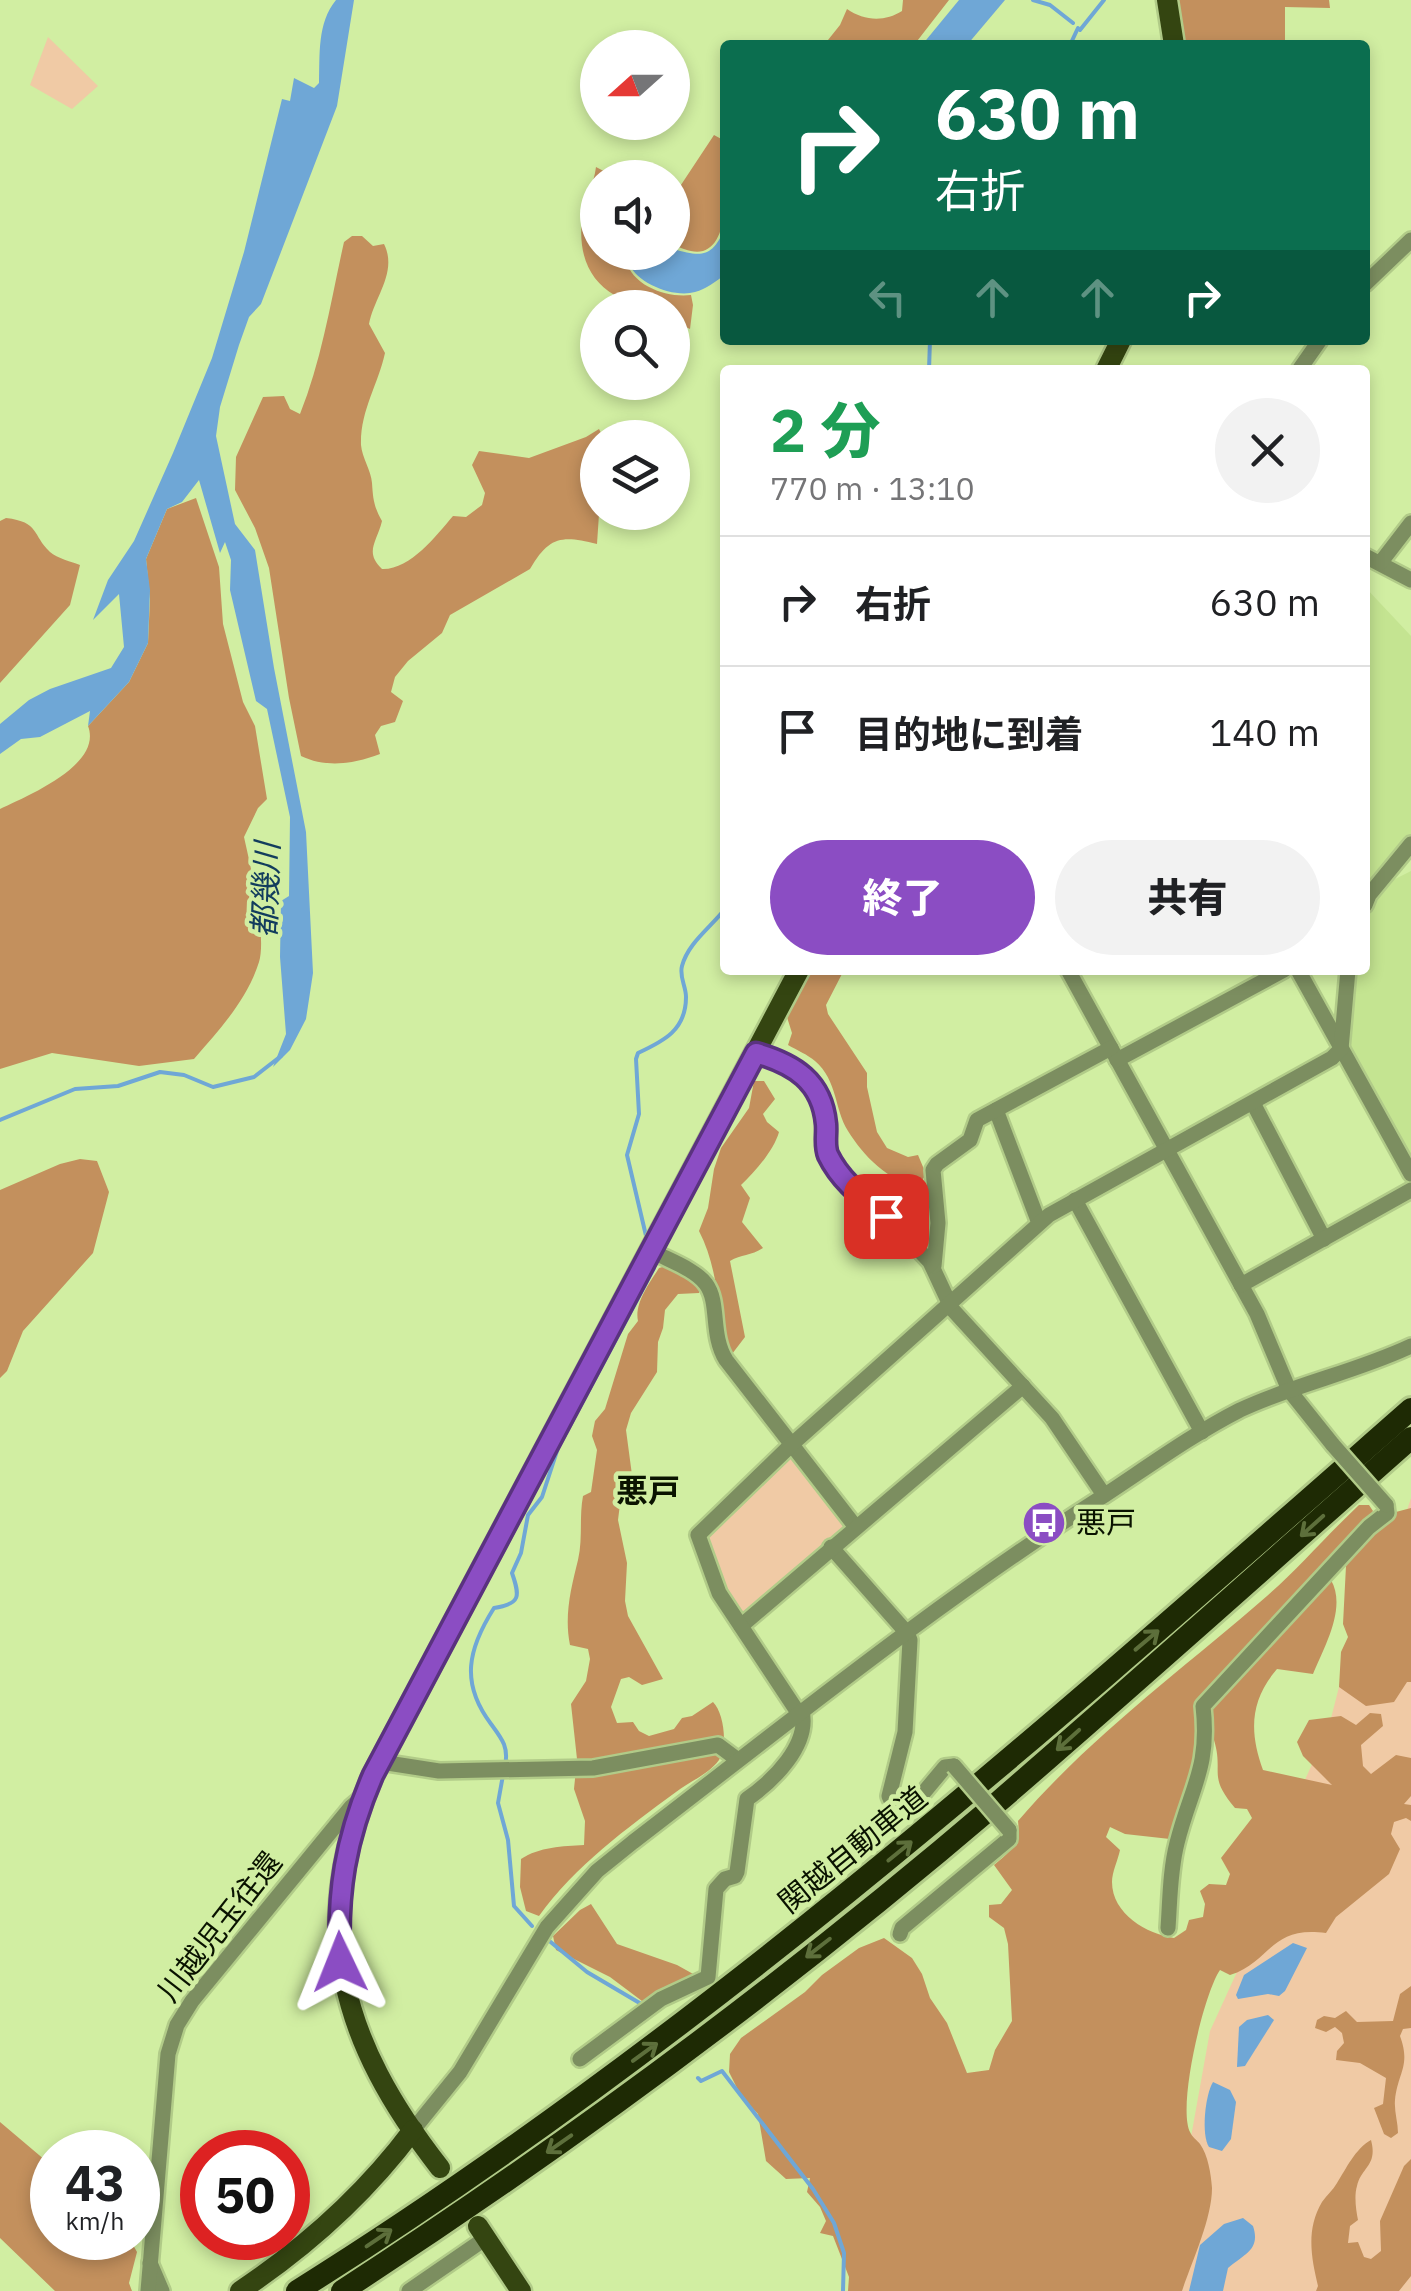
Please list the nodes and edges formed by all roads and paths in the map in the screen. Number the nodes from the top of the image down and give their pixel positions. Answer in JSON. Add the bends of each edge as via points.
{"nodes":[{"id":1,"x":1168,"y":0,"type":"edge"},
{"id":2,"x":1173,"y":40,"type":"edge"},
{"id":3,"x":1411,"y":240,"type":"edge"},
{"id":4,"x":1370,"y":279,"type":"edge"},
{"id":5,"x":1411,"y":523,"type":"edge"},
{"id":6,"x":1373,"y":559,"type":"edge"},
{"id":7,"x":1411,"y":580,"type":"edge"},
{"id":8,"x":1411,"y":844,"type":"edge"},
{"id":9,"x":1370,"y":894,"type":"edge"},
{"id":10,"x":797,"y":975,"type":"edge"},
{"id":11,"x":1073,"y":975,"type":"edge"},
{"id":12,"x":1274,"y":975,"type":"edge"},
{"id":13,"x":1301,"y":975,"type":"edge"},
{"id":14,"x":1348,"y":975,"type":"edge"},
{"id":15,"x":1341,"y":1049,"type":"junction"},
{"id":16,"x":756,"y":1053,"type":"junction"},
{"id":17,"x":1114,"y":1054,"type":"junction"},
{"id":18,"x":1253,"y":1103,"type":"junction"},
{"id":19,"x":996,"y":1110,"type":"junction"},
{"id":20,"x":1166,"y":1151,"type":"junction"},
{"id":21,"x":1411,"y":1174,"type":"edge"},
{"id":22,"x":1411,"y":1190,"type":"edge"},
{"id":23,"x":1075,"y":1200,"type":"junction"},
{"id":24,"x":1039,"y":1223,"type":"junction"},
{"id":25,"x":1324,"y":1239,"type":"junction"},
{"id":26,"x":652,"y":1251,"type":"junction"},
{"id":27,"x":934,"y":1266,"type":"junction"},
{"id":28,"x":1241,"y":1285,"type":"junction"},
{"id":29,"x":948,"y":1303,"type":"junction"},
{"id":30,"x":1411,"y":1346,"type":"edge"},
{"id":31,"x":1024,"y":1386,"type":"junction"},
{"id":32,"x":1288,"y":1390,"type":"junction"},
{"id":33,"x":1411,"y":1409,"type":"edge"},
{"id":34,"x":1202,"y":1432,"type":"junction"},
{"id":35,"x":1411,"y":1438,"type":"edge"},
{"id":36,"x":790,"y":1446,"type":"junction"},
{"id":37,"x":1104,"y":1494,"type":"junction"},
{"id":38,"x":856,"y":1526,"type":"junction"},
{"id":39,"x":831,"y":1547,"type":"junction"},
{"id":40,"x":741,"y":1626,"type":"junction"},
{"id":41,"x":907,"y":1632,"type":"junction"},
{"id":42,"x":800,"y":1712,"type":"junction"},
{"id":43,"x":738,"y":1760,"type":"junction"},
{"id":44,"x":380,"y":1762,"type":"junction"},
{"id":45,"x":364,"y":1796,"type":"junction"},
{"id":46,"x":1168,"y":1928,"type":"dead end"},
{"id":47,"x":900,"y":1934,"type":"dead end"},
{"id":48,"x":580,"y":2060,"type":"dead end"},
{"id":49,"x":413,"y":2130,"type":"junction"},
{"id":50,"x":160,"y":2141,"type":"edge"},
{"id":51,"x":440,"y":2168,"type":"dead end"},
{"id":52,"x":482,"y":2232,"type":"joint"},
{"id":53,"x":149,"y":2260,"type":"joint"},
{"id":54,"x":148,"y":2291,"type":"edge"},
{"id":55,"x":162,"y":2291,"type":"edge"},
{"id":56,"x":240,"y":2291,"type":"edge"},
{"id":57,"x":296,"y":2291,"type":"edge"},
{"id":58,"x":342,"y":2291,"type":"edge"},
{"id":59,"x":409,"y":2291,"type":"edge"},
{"id":60,"x":521,"y":2291,"type":"edge"}],
"edges":[{"from":1,"to":2,"type":"main road"},
{"from":3,"to":4,"type":"street"},
{"from":5,"to":6,"type":"street"},
{"from":6,"to":7,"type":"street"},
{"from":8,"to":9,"type":"street"},
{"from":10,"to":16,"type":"main road"},
{"from":11,"to":17,"type":"street"},
{"from":12,"to":17,"type":"street"},
{"from":13,"to":15,"type":"street"},
{"from":14,"to":15,"type":"street"},
{"from":15,"to":18,"type":"street"},
{"from":15,"to":21,"type":"street"},
{"from":16,"to":26,"type":"main road"},
{"from":16,"to":27,"type":"street","via":[[787,1062],[806,1077],[822,1099],[826,1147],[837,1168]]},
{"from":17,"to":19,"type":"street"},
{"from":17,"to":20,"type":"street"},
{"from":18,"to":20,"type":"street"},
{"from":18,"to":25,"type":"street"},
{"from":19,"to":24,"type":"street"},
{"from":19,"to":27,"type":"street","via":[[977,1120],[970,1140],[933,1170]]},
{"from":20,"to":23,"type":"street"},
{"from":20,"to":28,"type":"street"},
{"from":22,"to":25,"type":"street"},
{"from":23,"to":24,"type":"street"},
{"from":23,"to":34,"type":"street"},
{"from":24,"to":29,"type":"street"},
{"from":25,"to":28,"type":"street"},
{"from":26,"to":36,"type":"street","via":[[707,1285],[717,1346]]},
{"from":26,"to":44,"type":"main road"},
{"from":27,"to":29,"type":"street"},
{"from":28,"to":32,"type":"street"},
{"from":29,"to":31,"type":"street"},
{"from":29,"to":36,"type":"street"},
{"from":30,"to":32,"type":"street"},
{"from":31,"to":37,"type":"street"},
{"from":31,"to":38,"type":"street"},
{"from":32,"to":34,"type":"street"},
{"from":32,"to":46,"type":"street","bridge":true,"via":[[1388,1513],[1202,1706],[1206,1739],[1178,1843]]},
{"from":57,"to":33,"type":"highway","name":"関越自動車道","one_way":true,"via":[[570,2107],[797,1934],[923,1833]]},
{"from":34,"to":37,"type":"street"},
{"from":35,"to":58,"type":"highway","name":"関越自動車道","one_way":true,"via":[[879,1900],[583,2128]]},
{"from":36,"to":38,"type":"street"},
{"from":36,"to":40,"type":"street","via":[[698,1535],[714,1581]]},
{"from":37,"to":41,"type":"street"},
{"from":38,"to":39,"type":"street"},
{"from":39,"to":40,"type":"street"},
{"from":39,"to":41,"type":"street"},
{"from":40,"to":42,"type":"street"},
{"from":41,"to":42,"type":"street"},
{"from":41,"to":47,"type":"street","bridge":true,"via":[[912,1649],[905,1732],[889,1796],[895,1808],[914,1802],[945,1767],[954,1766],[1009,1838]]},
{"from":42,"to":43,"type":"street"},
{"from":42,"to":48,"type":"street","via":[[800,1739],[779,1772],[747,1800],[737,1872],[716,1889],[708,1977],[661,1999]]},
{"from":43,"to":44,"type":"street","via":[[718,1745],[593,1768],[439,1771]]},
{"from":43,"to":49,"type":"street","via":[[596,1871],[566,1904],[529,1953],[460,2072]]},
{"from":44,"to":45,"type":"main road"},
{"from":45,"to":49,"type":"main road","via":[[343,1864],[340,1962],[361,2041]]},
{"from":45,"to":50,"type":"street","name":"川越児玉往還","via":[[177,2025]]},
{"from":49,"to":51,"type":"main road"},
{"from":49,"to":56,"type":"main road","via":[[358,2195]]},
{"from":52,"to":59,"type":"street"},
{"from":52,"to":60,"type":"main road"},
{"from":53,"to":54,"type":"street","name":"川越児玉往還"},
{"from":53,"to":55,"type":"street"}]}
